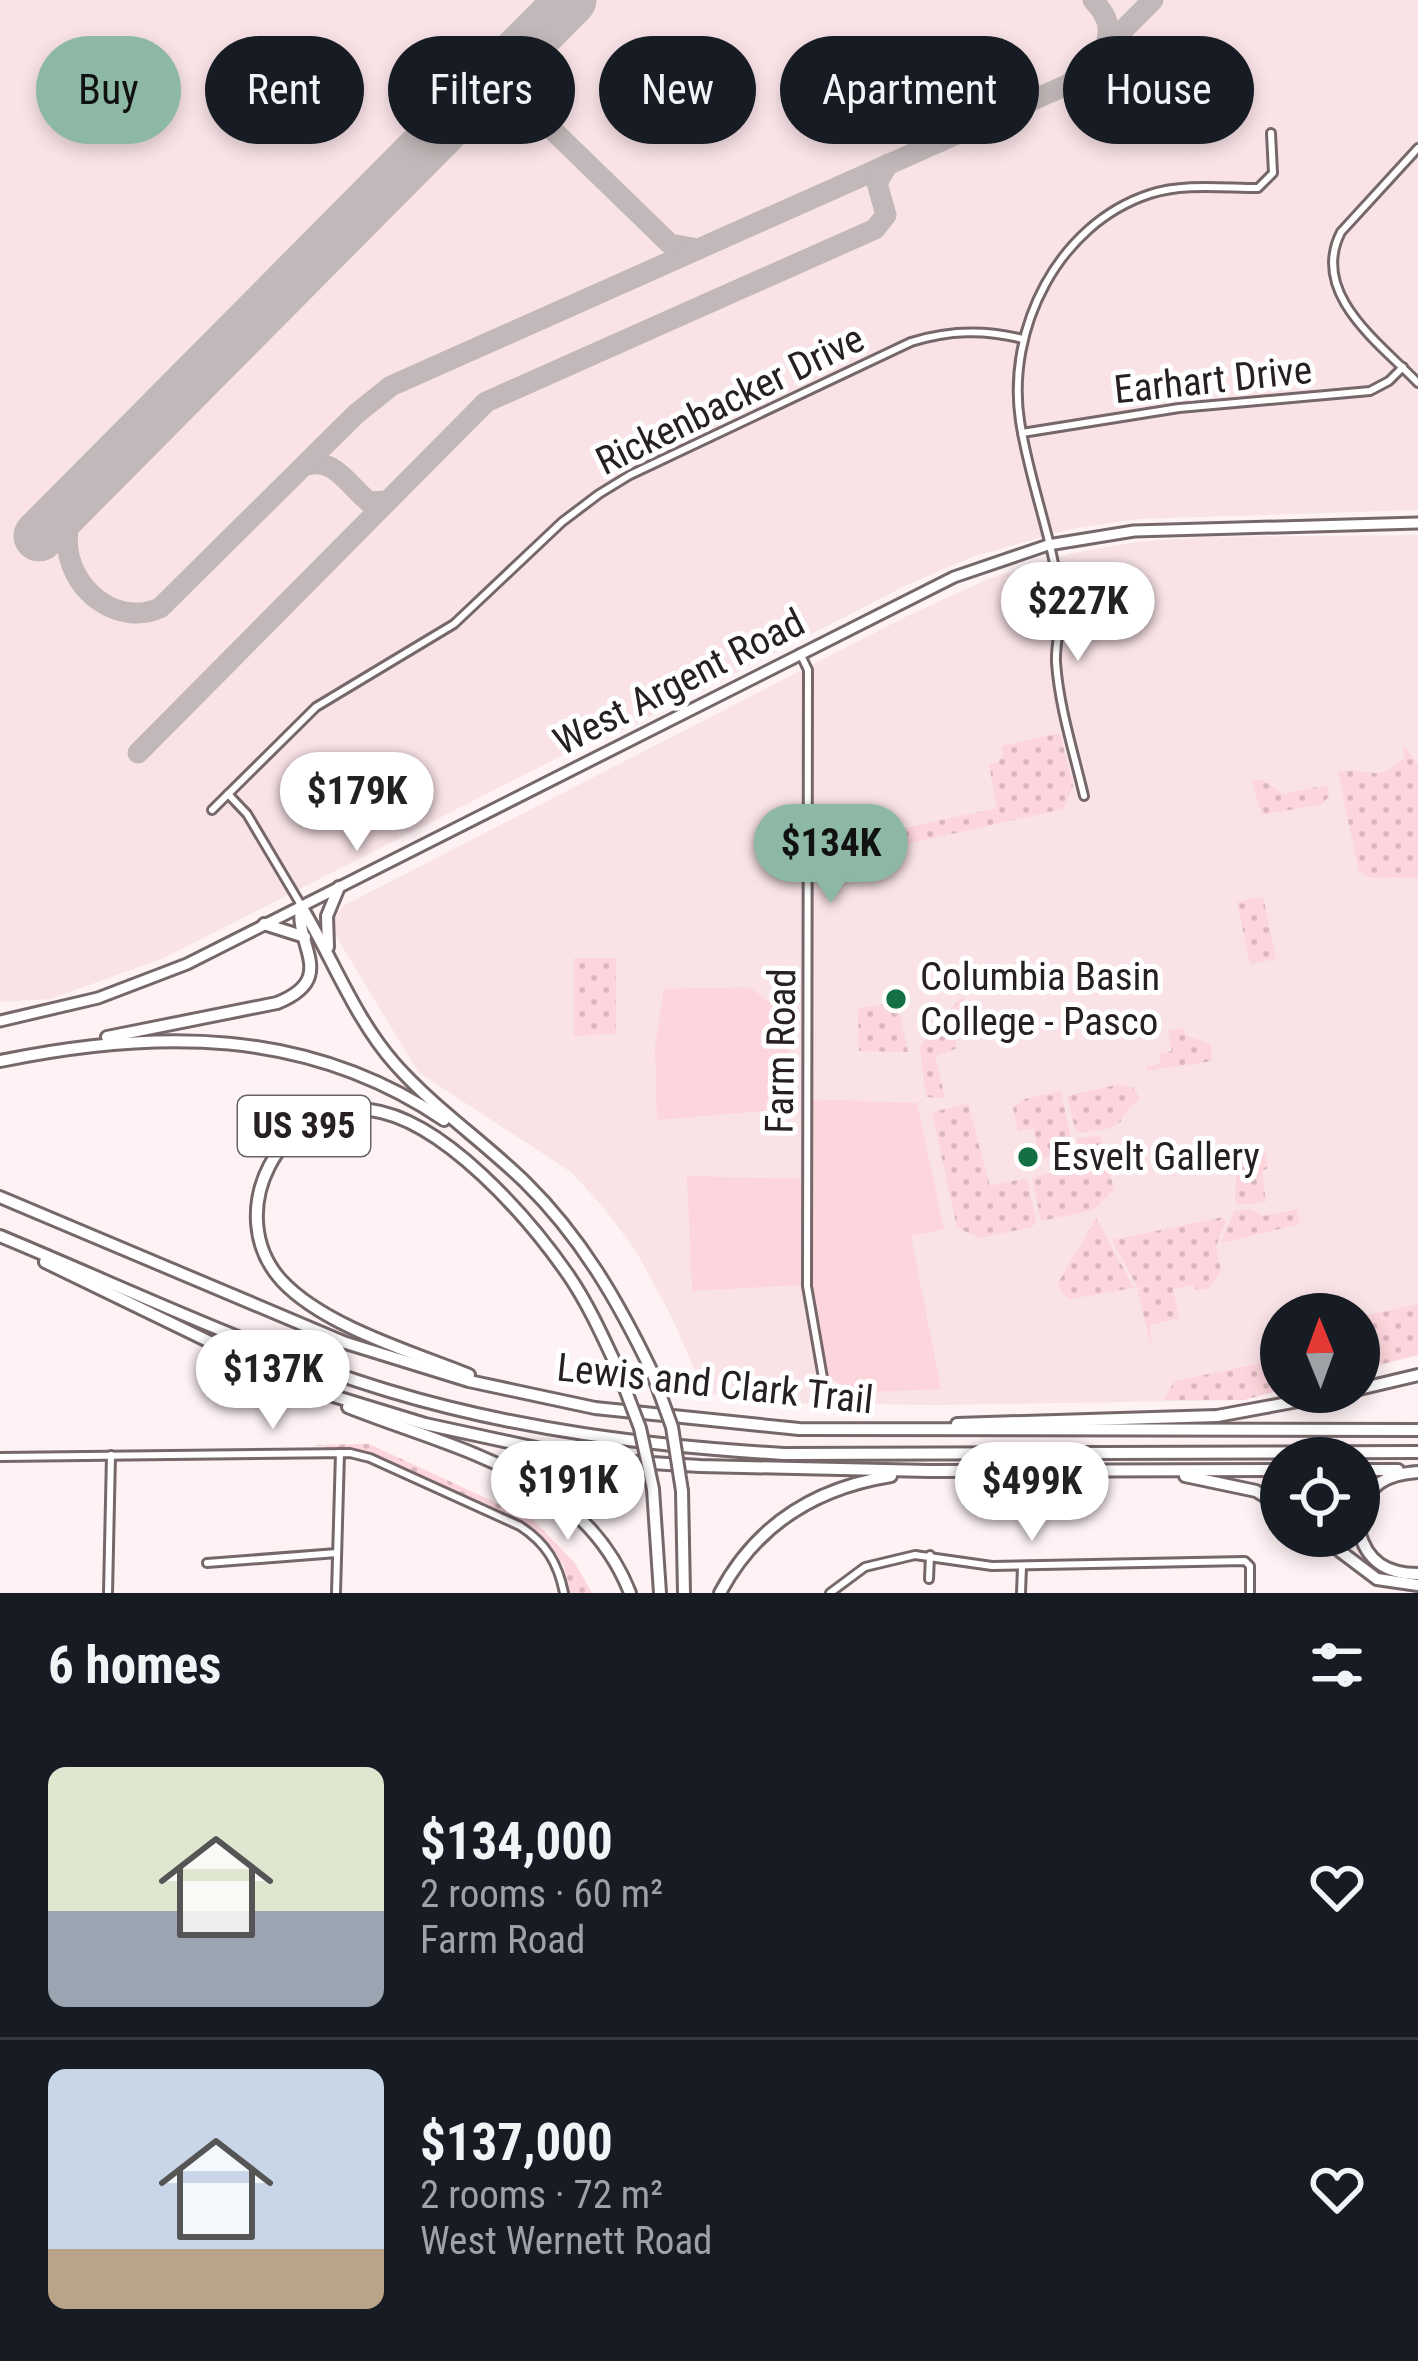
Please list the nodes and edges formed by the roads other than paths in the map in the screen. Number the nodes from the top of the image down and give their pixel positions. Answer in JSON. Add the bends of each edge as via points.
{"nodes":[{"id":1,"x":1271,"y":133,"type":"dead end"},
{"id":2,"x":1418,"y":148,"type":"edge"},
{"id":3,"x":1023,"y":339,"type":"junction"},
{"id":4,"x":1403,"y":368,"type":"junction"},
{"id":5,"x":1418,"y":383,"type":"edge"},
{"id":6,"x":1022,"y":433,"type":"junction"},
{"id":7,"x":1418,"y":523,"type":"edge"},
{"id":8,"x":1048,"y":545,"type":"junction"},
{"id":9,"x":800,"y":653,"type":"junction"},
{"id":10,"x":228,"y":794,"type":"junction"},
{"id":11,"x":1084,"y":796,"type":"dead end"},
{"id":12,"x":212,"y":810,"type":"dead end"},
{"id":13,"x":339,"y":887,"type":"junction"},
{"id":14,"x":301,"y":906,"type":"junction"},
{"id":15,"x":264,"y":924,"type":"junction"},
{"id":16,"x":304,"y":937,"type":"junction"},
{"id":17,"x":328,"y":950,"type":"junction"},
{"id":18,"x":0,"y":1021,"type":"edge"},
{"id":19,"x":65,"y":1048,"type":"junction"},
{"id":20,"x":0,"y":1061,"type":"edge"},
{"id":21,"x":482,"y":1144,"type":"junction"},
{"id":22,"x":0,"y":1197,"type":"edge"},
{"id":23,"x":0,"y":1238,"type":"edge"},
{"id":24,"x":1418,"y":1375,"type":"edge"},
{"id":25,"x":823,"y":1378,"type":"dead end"},
{"id":26,"x":1380,"y":1384,"type":"edge"},
{"id":27,"x":304,"y":1387,"type":"junction"},
{"id":28,"x":511,"y":1391,"type":"junction"},
{"id":29,"x":1260,"y":1408,"type":"edge"},
{"id":30,"x":1418,"y":1430,"type":"edge"},
{"id":31,"x":878,"y":1431,"type":"junction"},
{"id":32,"x":1418,"y":1452,"type":"edge"},
{"id":33,"x":340,"y":1453,"type":"junction"},
{"id":34,"x":111,"y":1455,"type":"junction"},
{"id":35,"x":0,"y":1457,"type":"edge"},
{"id":36,"x":1260,"y":1470,"type":"edge"},
{"id":37,"x":1380,"y":1470,"type":"edge"},
{"id":38,"x":1122,"y":1471,"type":"junction"},
{"id":39,"x":1418,"y":1471,"type":"edge"},
{"id":40,"x":930,"y":1472,"type":"junction"},
{"id":41,"x":1380,"y":1482,"type":"edge"},
{"id":42,"x":1260,"y":1493,"type":"edge"},
{"id":43,"x":337,"y":1553,"type":"junction"},
{"id":44,"x":930,"y":1555,"type":"junction"},
{"id":45,"x":1348,"y":1557,"type":"edge"},
{"id":46,"x":1372,"y":1557,"type":"edge"},
{"id":47,"x":207,"y":1563,"type":"dead end"},
{"id":48,"x":1022,"y":1565,"type":"junction"},
{"id":49,"x":1418,"y":1574,"type":"edge"},
{"id":50,"x":929,"y":1579,"type":"dead end"},
{"id":51,"x":1418,"y":1585,"type":"edge"},
{"id":52,"x":108,"y":1593,"type":"edge"},
{"id":53,"x":336,"y":1593,"type":"edge"},
{"id":54,"x":564,"y":1593,"type":"edge"},
{"id":55,"x":630,"y":1593,"type":"edge"},
{"id":56,"x":660,"y":1593,"type":"edge"},
{"id":57,"x":684,"y":1593,"type":"edge"},
{"id":58,"x":720,"y":1593,"type":"edge"},
{"id":59,"x":830,"y":1593,"type":"edge"},
{"id":60,"x":1021,"y":1593,"type":"edge"},
{"id":61,"x":1250,"y":1593,"type":"edge"}],
"edges":[{"from":1,"to":3,"type":"street","via":[[1273,173],[1258,188],[1169,188],[1097,223],[1052,272]]},
{"from":2,"to":4,"type":"street","via":[[1349,220],[1333,258],[1348,310]]},
{"from":3,"to":6,"type":"street"},
{"from":3,"to":10,"type":"street","name":"Rickenbacker Drive","via":[[961,332],[910,342],[616,483],[562,522],[454,625],[316,706]]},
{"from":4,"to":5,"type":"street"},
{"from":4,"to":6,"type":"street","name":"Earhart Drive","via":[[1370,391]]},
{"from":6,"to":8,"type":"street"},
{"from":7,"to":8,"type":"main road","name":"West Argent Road","via":[[1164,529]]},
{"from":8,"to":9,"type":"main road","name":"West Argent Road","via":[[955,577]]},
{"from":8,"to":11,"type":"street","via":[[1061,601],[1057,670]]},
{"from":9,"to":13,"type":"main road","name":"West Argent Road"},
{"from":9,"to":25,"type":"street","name":"Farm Road","via":[[808,670],[811,851],[807,1286]]},
{"from":10,"to":12,"type":"street","name":"Rickenbacker Drive"},
{"from":10,"to":14,"type":"street"},
{"from":13,"to":14,"type":"main road","name":"West Argent Road"},
{"from":13,"to":17,"type":"highway","via":[[327,916]]},
{"from":14,"to":15,"type":"main road","name":"West Argent Road"},
{"from":14,"to":16,"type":"highway"},
{"from":14,"to":17,"type":"highway"},
{"from":15,"to":16,"type":"highway"},
{"from":15,"to":18,"type":"main road","name":"West Argent Road","via":[[136,986]]},
{"from":16,"to":19,"type":"highway","via":[[311,967],[291,998]]},
{"from":17,"to":21,"type":"highway","via":[[392,1061]]},
{"from":19,"to":20,"type":"highway"},
{"from":19,"to":21,"type":"highway","via":[[158,1038],[264,1047],[390,1088]]},
{"from":21,"to":57,"type":"highway","bridge":true,"via":[[576,1239],[652,1372],[672,1426],[682,1491]]},
{"from":22,"to":28,"type":"highway","via":[[346,1343]]},
{"from":23,"to":27,"type":"highway"},
{"from":23,"to":32,"type":"highway","via":[[338,1375],[602,1438],[784,1454]]},
{"from":24,"to":26,"type":"highway"},
{"from":27,"to":40,"type":"highway","via":[[425,1424],[587,1459]]},
{"from":27,"to":55,"type":"highway","via":[[544,1486],[596,1534]]},
{"from":28,"to":31,"type":"highway","name":"Lewis and Clark Trail","via":[[659,1416]]},
{"from":28,"to":56,"type":"highway","number":"US 395","bridge":true,"via":[[313,1306],[278,1276],[259,1238],[256,1205],[284,1141],[336,1112],[397,1117],[508,1202],[544,1243],[572,1279],[640,1428]]},
{"from":29,"to":31,"type":"highway"},
{"from":30,"to":31,"type":"highway","name":"Lewis and Clark Trail"},
{"from":33,"to":34,"type":"street"},
{"from":33,"to":43,"type":"street"},
{"from":33,"to":54,"type":"street","via":[[370,1458],[535,1535],[556,1563]]},
{"from":34,"to":35,"type":"street"},
{"from":34,"to":52,"type":"street"},
{"from":36,"to":38,"type":"highway"},
{"from":37,"to":39,"type":"highway"},
{"from":38,"to":40,"type":"highway"},
{"from":38,"to":42,"type":"highway"},
{"from":39,"to":41,"type":"highway"},
{"from":40,"to":58,"type":"highway","via":[[845,1485],[798,1507],[747,1551]]},
{"from":43,"to":47,"type":"street"},
{"from":43,"to":53,"type":"street"},
{"from":44,"to":48,"type":"street"},
{"from":44,"to":50,"type":"street"},
{"from":44,"to":59,"type":"street","via":[[865,1567]]},
{"from":45,"to":51,"type":"highway","via":[[1377,1579]]},
{"from":46,"to":49,"type":"highway","via":[[1392,1571]]},
{"from":48,"to":60,"type":"street"},
{"from":48,"to":61,"type":"street","via":[[1249,1564]]}]}
